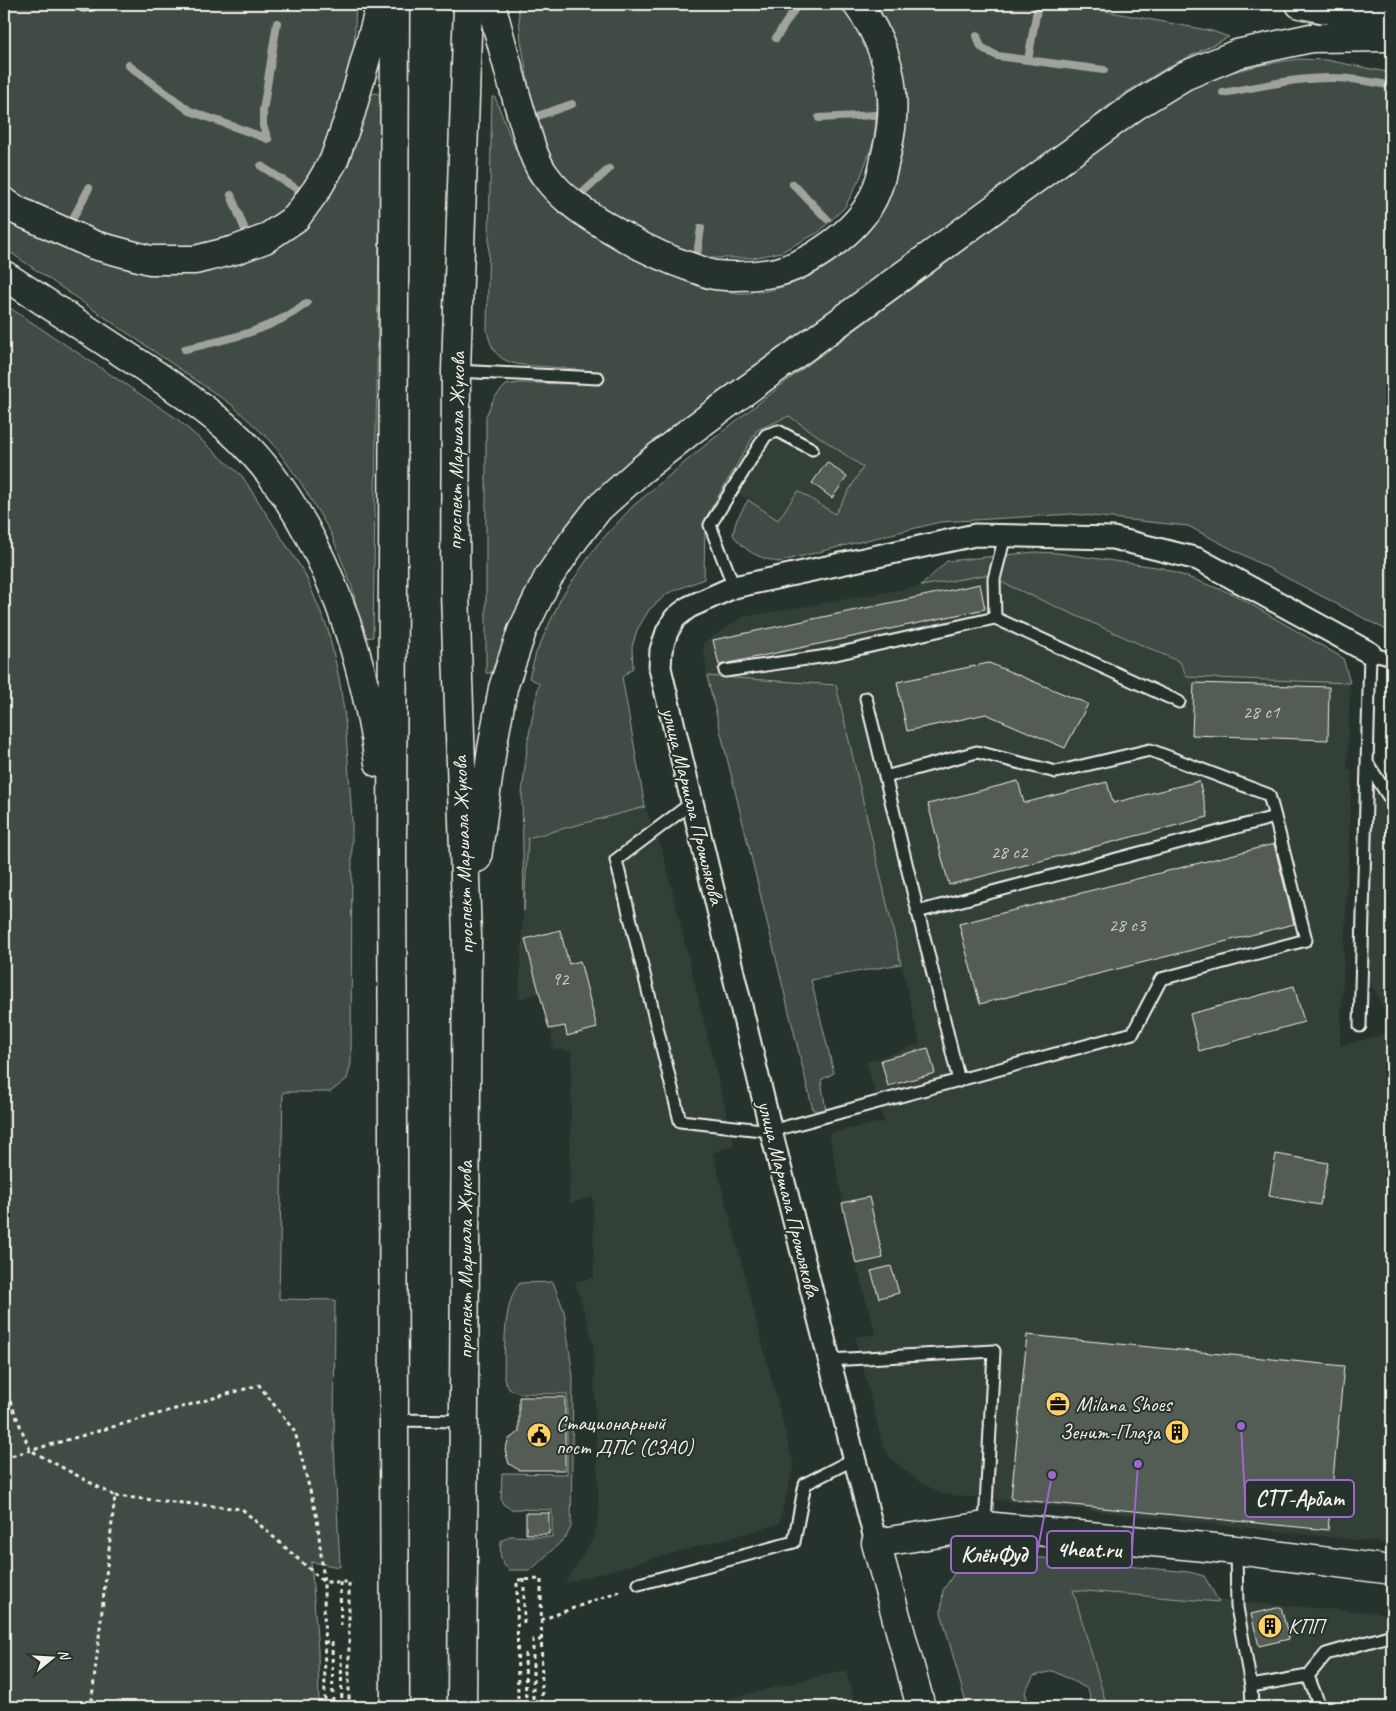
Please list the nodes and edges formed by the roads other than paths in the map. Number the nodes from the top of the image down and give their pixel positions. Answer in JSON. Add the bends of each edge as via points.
{"nodes":[{"id":1,"x":383,"y":4,"type":"edge"},
{"id":2,"x":468,"y":4,"type":"edge"},
{"id":3,"x":491,"y":4,"type":"edge"},
{"id":4,"x":858,"y":4,"type":"edge"},
{"id":5,"x":1300,"y":4,"type":"edge"},
{"id":6,"x":1392,"y":22,"type":"edge"},
{"id":7,"x":1392,"y":37,"type":"edge"},
{"id":8,"x":4,"y":202,"type":"edge"},
{"id":9,"x":4,"y":275,"type":"edge"},
{"id":10,"x":456,"y":371,"type":"junction"},
{"id":11,"x":598,"y":378,"type":"dead end"},
{"id":12,"x":812,"y":449,"type":"dead end"},
{"id":13,"x":1005,"y":536,"type":"junction"},
{"id":14,"x":734,"y":587,"type":"junction"},
{"id":15,"x":995,"y":618,"type":"junction"},
{"id":16,"x":1370,"y":653,"type":"junction"},
{"id":17,"x":1392,"y":659,"type":"edge"},
{"id":18,"x":726,"y":671,"type":"dead end"},
{"id":19,"x":866,"y":698,"type":"dead end"},
{"id":20,"x":1179,"y":702,"type":"dead end"},
{"id":21,"x":1368,"y":764,"type":"junction"},
{"id":22,"x":885,"y":777,"type":"junction"},
{"id":23,"x":693,"y":802,"type":"junction"},
{"id":24,"x":1392,"y":802,"type":"edge"},
{"id":25,"x":1274,"y":817,"type":"junction"},
{"id":26,"x":392,"y":852,"type":"junction"},
{"id":27,"x":917,"y":912,"type":"junction"},
{"id":28,"x":467,"y":936,"type":"junction"},
{"id":29,"x":1360,"y":1026,"type":"dead end"},
{"id":30,"x":959,"y":1081,"type":"junction"},
{"id":31,"x":772,"y":1131,"type":"junction"},
{"id":32,"x":828,"y":1360,"type":"junction"},
{"id":33,"x":394,"y":1420,"type":"junction"},
{"id":34,"x":464,"y":1421,"type":"junction"},
{"id":35,"x":854,"y":1459,"type":"junction"},
{"id":36,"x":984,"y":1526,"type":"junction"},
{"id":37,"x":876,"y":1543,"type":"junction"},
{"id":38,"x":1236,"y":1550,"type":"junction"},
{"id":39,"x":1392,"y":1570,"type":"edge"},
{"id":40,"x":639,"y":1584,"type":"road end"},
{"id":41,"x":1392,"y":1635,"type":"edge"},
{"id":42,"x":1308,"y":1676,"type":"junction"},
{"id":43,"x":1251,"y":1686,"type":"junction"},
{"id":44,"x":395,"y":1707,"type":"edge"},
{"id":45,"x":462,"y":1707,"type":"edge"},
{"id":46,"x":921,"y":1707,"type":"edge"},
{"id":47,"x":1252,"y":1707,"type":"edge"},
{"id":48,"x":1320,"y":1707,"type":"edge"}],
"edges":[{"from":1,"to":8,"type":"main road","via":[[334,160],[296,218],[265,239],[195,260],[150,260],[94,245]]},
{"from":1,"to":26,"type":"main road"},
{"from":2,"to":10,"type":"main road","name":"проспект Маршала Жукова"},
{"from":3,"to":4,"type":"main road","via":[[532,146],[543,173],[561,195],[643,248],[713,274],[738,276],[777,272],[813,256],[857,222],[871,202],[881,177],[894,105],[881,42]]},
{"from":5,"to":6,"type":"main road"},
{"from":7,"to":28,"type":"main road","via":[[1312,38],[1236,54],[1184,76],[1127,111],[689,432],[599,508],[548,578],[522,631],[503,688]]},
{"from":9,"to":26,"type":"main road","via":[[174,387],[231,432],[270,473],[302,521],[338,600],[375,732]]},
{"from":10,"to":11,"type":"lane"},
{"from":10,"to":28,"type":"main road","name":"проспект Маршала Жукова","via":[[455,592]]},
{"from":12,"to":14,"type":"lane","via":[[778,431],[766,435],[710,525]]},
{"from":13,"to":14,"type":"street","name":"улица Маршала Прошлякова","via":[[975,535]]},
{"from":13,"to":15,"type":"lane","via":[[994,579]]},
{"from":13,"to":16,"type":"street","name":"улица Маршала Прошлякова","via":[[1112,538],[1198,559]]},
{"from":14,"to":23,"type":"street","name":"улица Маршала Прошлякова","via":[[688,607],[675,618],[660,650],[660,668]]},
{"from":15,"to":18,"type":"lane","via":[[827,656]]},
{"from":15,"to":20,"type":"lane"},
{"from":16,"to":17,"type":"lane"},
{"from":16,"to":21,"type":"lane"},
{"from":19,"to":22,"type":"lane"},
{"from":21,"to":24,"type":"lane"},
{"from":21,"to":29,"type":"lane"},
{"from":22,"to":25,"type":"lane","via":[[978,752],[1056,772],[1150,750],[1269,795]]},
{"from":22,"to":27,"type":"lane"},
{"from":23,"to":31,"type":"street","name":"улица Маршала Прошлякова"},
{"from":23,"to":31,"type":"lane","via":[[616,860],[680,1122]]},
{"from":25,"to":27,"type":"lane"},
{"from":25,"to":30,"type":"lane","via":[[1306,940],[1161,979],[1133,1033]]},
{"from":26,"to":33,"type":"main road"},
{"from":27,"to":30,"type":"lane"},
{"from":28,"to":34,"type":"main road","name":"проспект Маршала Жукова"},
{"from":30,"to":31,"type":"lane"},
{"from":31,"to":32,"type":"street","name":"улица Маршала Прошлякова"},
{"from":32,"to":35,"type":"street","name":"улица Маршала Прошлякова"},
{"from":32,"to":36,"type":"lane","via":[[994,1351]]},
{"from":33,"to":34,"type":"lane"},
{"from":33,"to":44,"type":"main road"},
{"from":34,"to":45,"type":"main road","name":"проспект Маршала Жукова"},
{"from":35,"to":37,"type":"street","name":"улица Маршала Прошлякова"},
{"from":35,"to":40,"type":"lane","via":[[805,1484],[794,1542]]},
{"from":36,"to":37,"type":"main road"},
{"from":36,"to":38,"type":"main road"},
{"from":37,"to":46,"type":"main road","name":"улица Маршала Прошлякова"},
{"from":38,"to":39,"type":"main road"},
{"from":38,"to":43,"type":"lane","via":[[1238,1607]]},
{"from":41,"to":42,"type":"lane","via":[[1326,1654]]},
{"from":42,"to":43,"type":"lane"},
{"from":42,"to":48,"type":"lane"},
{"from":43,"to":47,"type":"lane"}]}
